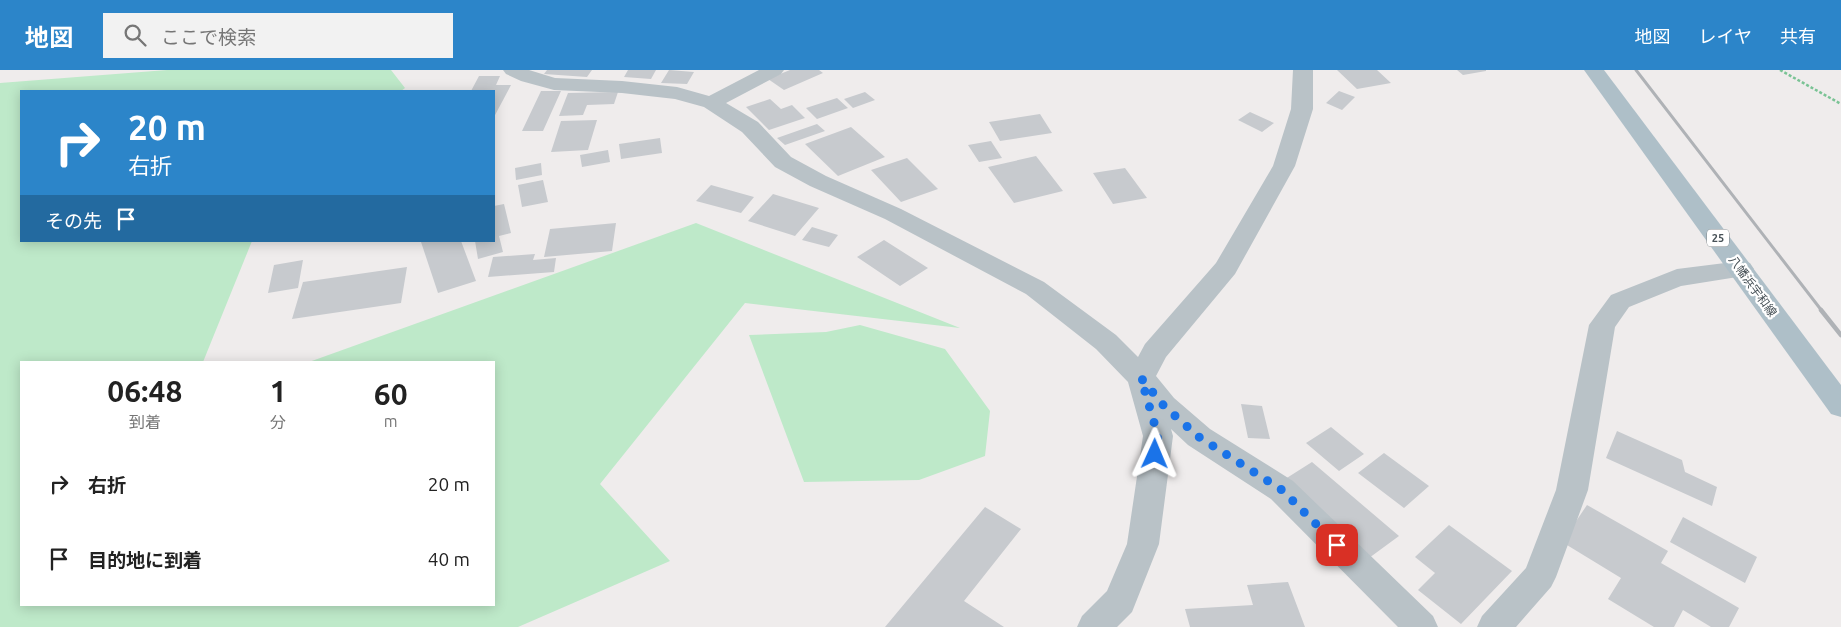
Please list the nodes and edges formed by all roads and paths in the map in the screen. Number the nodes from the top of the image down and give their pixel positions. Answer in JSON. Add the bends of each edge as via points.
{"nodes":[{"id":1,"x":513,"y":70,"type":"edge"},
{"id":2,"x":774,"y":70,"type":"edge"},
{"id":3,"x":1303,"y":70,"type":"edge"},
{"id":4,"x":1594,"y":70,"type":"edge"},
{"id":5,"x":1780,"y":70,"type":"edge"},
{"id":6,"x":711,"y":102,"type":"junction"},
{"id":7,"x":1841,"y":104,"type":"edge"},
{"id":8,"x":1741,"y":269,"type":"junction"},
{"id":9,"x":1141,"y":378,"type":"junction"},
{"id":10,"x":1841,"y":406,"type":"edge"},
{"id":11,"x":1094,"y":627,"type":"edge"},
{"id":12,"x":1421,"y":627,"type":"edge"},
{"id":13,"x":1494,"y":627,"type":"edge"}],
"edges":[{"from":1,"to":6,"type":"street","via":[[554,84],[677,93]]},
{"from":2,"to":6,"type":"street"},
{"from":3,"to":9,"type":"street","via":[[1302,109],[1284,166],[1226,268],[1155,351]]},
{"from":4,"to":8,"type":"main road","name":"八幡浜宇和線","number":"25"},
{"from":5,"to":7,"type":"path"},
{"from":6,"to":9,"type":"street","via":[[750,127],[783,162],[893,214],[1035,288],[1106,342]]},
{"from":8,"to":10,"type":"main road","name":"八幡浜宇和線","number":"25"},
{"from":8,"to":13,"type":"street","via":[[1677,278],[1620,301],[1602,325],[1572,490],[1539,577]]},
{"from":9,"to":11,"type":"street","via":[[1158,436],[1143,544],[1120,601]]},
{"from":9,"to":12,"type":"street","via":[[1164,406],[1199,437],[1282,490]]}]}
